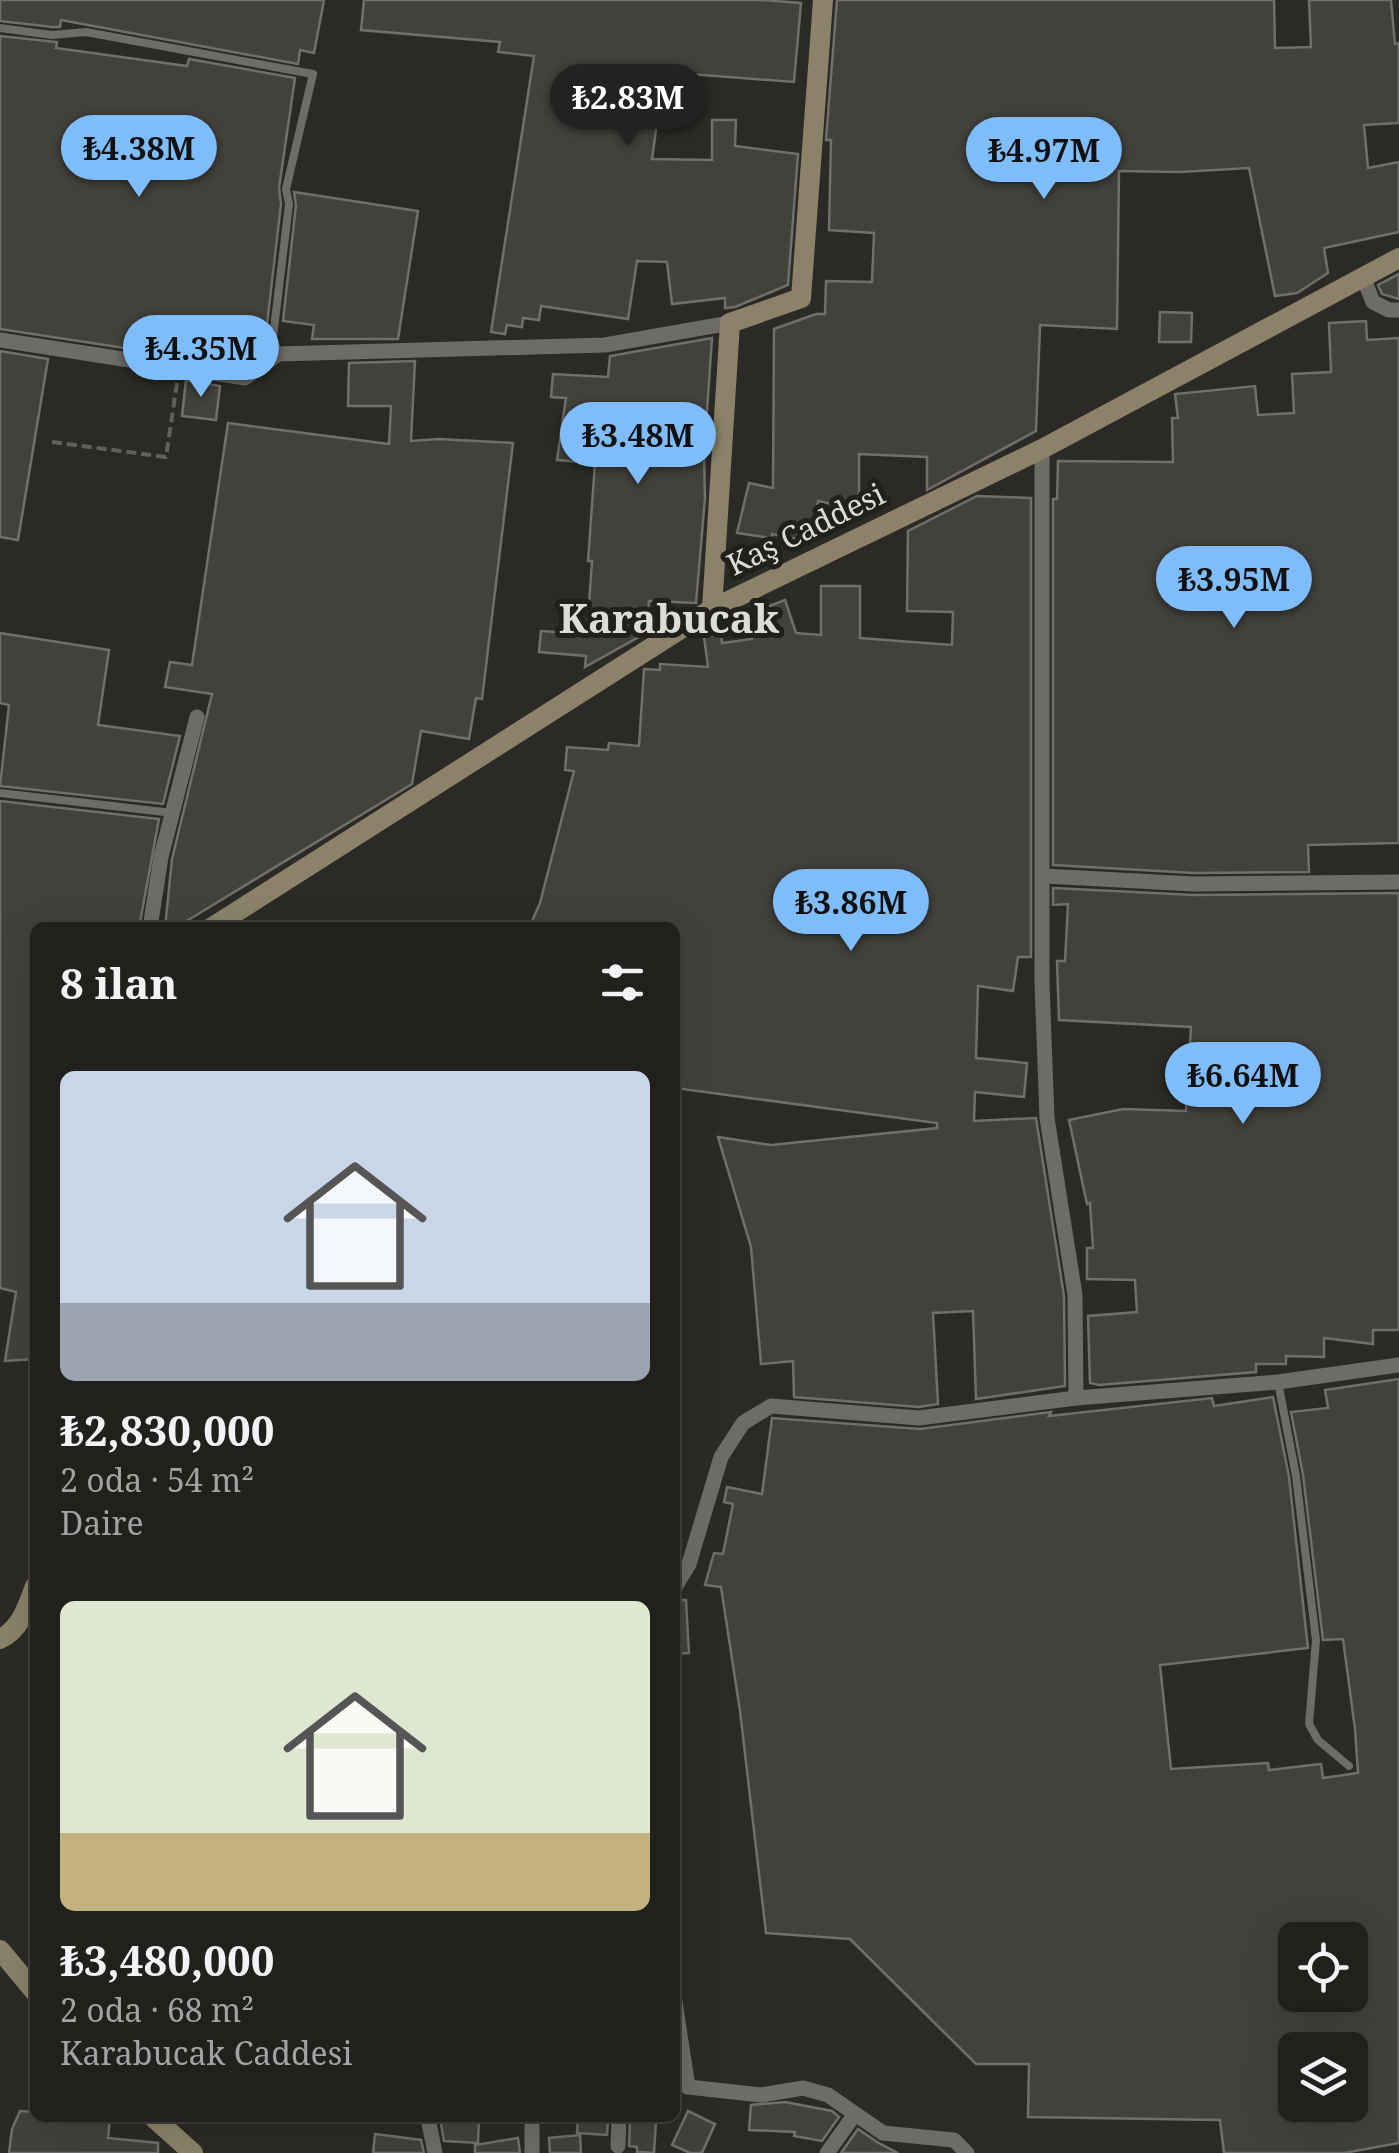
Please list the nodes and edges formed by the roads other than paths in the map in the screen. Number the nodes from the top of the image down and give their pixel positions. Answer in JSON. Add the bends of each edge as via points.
{"nodes":[{"id":1,"x":823,"y":0,"type":"edge"},
{"id":2,"x":0,"y":28,"type":"edge"},
{"id":3,"x":1399,"y":258,"type":"edge"},
{"id":4,"x":1362,"y":277,"type":"junction"},
{"id":5,"x":1399,"y":310,"type":"edge"},
{"id":6,"x":730,"y":324,"type":"junction"},
{"id":7,"x":0,"y":340,"type":"edge"},
{"id":8,"x":278,"y":354,"type":"junction"},
{"id":9,"x":1042,"y":450,"type":"junction"},
{"id":10,"x":712,"y":609,"type":"junction"},
{"id":11,"x":197,"y":717,"type":"dead end"},
{"id":12,"x":0,"y":793,"type":"edge"},
{"id":13,"x":172,"y":812,"type":"junction"},
{"id":14,"x":1044,"y":876,"type":"junction"},
{"id":15,"x":1399,"y":882,"type":"edge"},
{"id":16,"x":151,"y":922,"type":"edge"},
{"id":17,"x":220,"y":922,"type":"edge"},
{"id":18,"x":1399,"y":1365,"type":"edge"},
{"id":19,"x":1278,"y":1382,"type":"junction"},
{"id":20,"x":1076,"y":1398,"type":"junction"},
{"id":21,"x":680,"y":1579,"type":"edge"},
{"id":22,"x":30,"y":1599,"type":"edge"},
{"id":23,"x":0,"y":1639,"type":"edge"},
{"id":24,"x":1349,"y":1766,"type":"dead end"},
{"id":25,"x":0,"y":1950,"type":"edge"},
{"id":26,"x":30,"y":1986,"type":"edge"},
{"id":27,"x":680,"y":2035,"type":"edge"},
{"id":28,"x":855,"y":2114,"type":"junction"},
{"id":29,"x":158,"y":2122,"type":"edge"},
{"id":30,"x":429,"y":2122,"type":"edge"},
{"id":31,"x":532,"y":2122,"type":"edge"},
{"id":32,"x":619,"y":2122,"type":"edge"},
{"id":33,"x":618,"y":2146,"type":"dead end"},
{"id":34,"x":193,"y":2153,"type":"edge"},
{"id":35,"x":436,"y":2153,"type":"edge"},
{"id":36,"x":532,"y":2153,"type":"edge"},
{"id":37,"x":827,"y":2153,"type":"edge"},
{"id":38,"x":966,"y":2153,"type":"edge"}],
"edges":[{"from":1,"to":6,"type":"street","via":[[801,298]]},
{"from":2,"to":8,"type":"lane","via":[[86,32],[313,74],[286,189],[273,337]]},
{"from":3,"to":4,"type":"street","name":"Kaş Caddesi"},
{"from":4,"to":5,"type":"street","via":[[1373,302]]},
{"from":4,"to":9,"type":"street","name":"Kaş Caddesi"},
{"from":6,"to":8,"type":"street","via":[[605,345]]},
{"from":6,"to":10,"type":"street"},
{"from":7,"to":8,"type":"street","via":[[245,378]]},
{"from":9,"to":10,"type":"street","name":"Kaş Caddesi"},
{"from":9,"to":14,"type":"street"},
{"from":10,"to":17,"type":"street","name":"Kaş Caddesi"},
{"from":11,"to":13,"type":"street"},
{"from":12,"to":13,"type":"lane"},
{"from":13,"to":16,"type":"street"},
{"from":14,"to":15,"type":"street","via":[[1194,884]]},
{"from":14,"to":20,"type":"street","via":[[1047,1118],[1075,1295]]},
{"from":18,"to":19,"type":"street"},
{"from":19,"to":20,"type":"street"},
{"from":19,"to":24,"type":"lane","via":[[1316,1640],[1309,1724]]},
{"from":20,"to":21,"type":"street","via":[[918,1418],[771,1406],[743,1423],[721,1457]]},
{"from":22,"to":23,"type":"street","via":[[11,1634]]},
{"from":25,"to":26,"type":"street"},
{"from":27,"to":28,"type":"street","via":[[688,2087],[761,2096],[804,2088]]},
{"from":28,"to":37,"type":"street"},
{"from":28,"to":38,"type":"street","via":[[884,2133],[954,2140]]},
{"from":29,"to":34,"type":"street"},
{"from":30,"to":35,"type":"street"},
{"from":31,"to":36,"type":"street"},
{"from":32,"to":33,"type":"street"}]}
